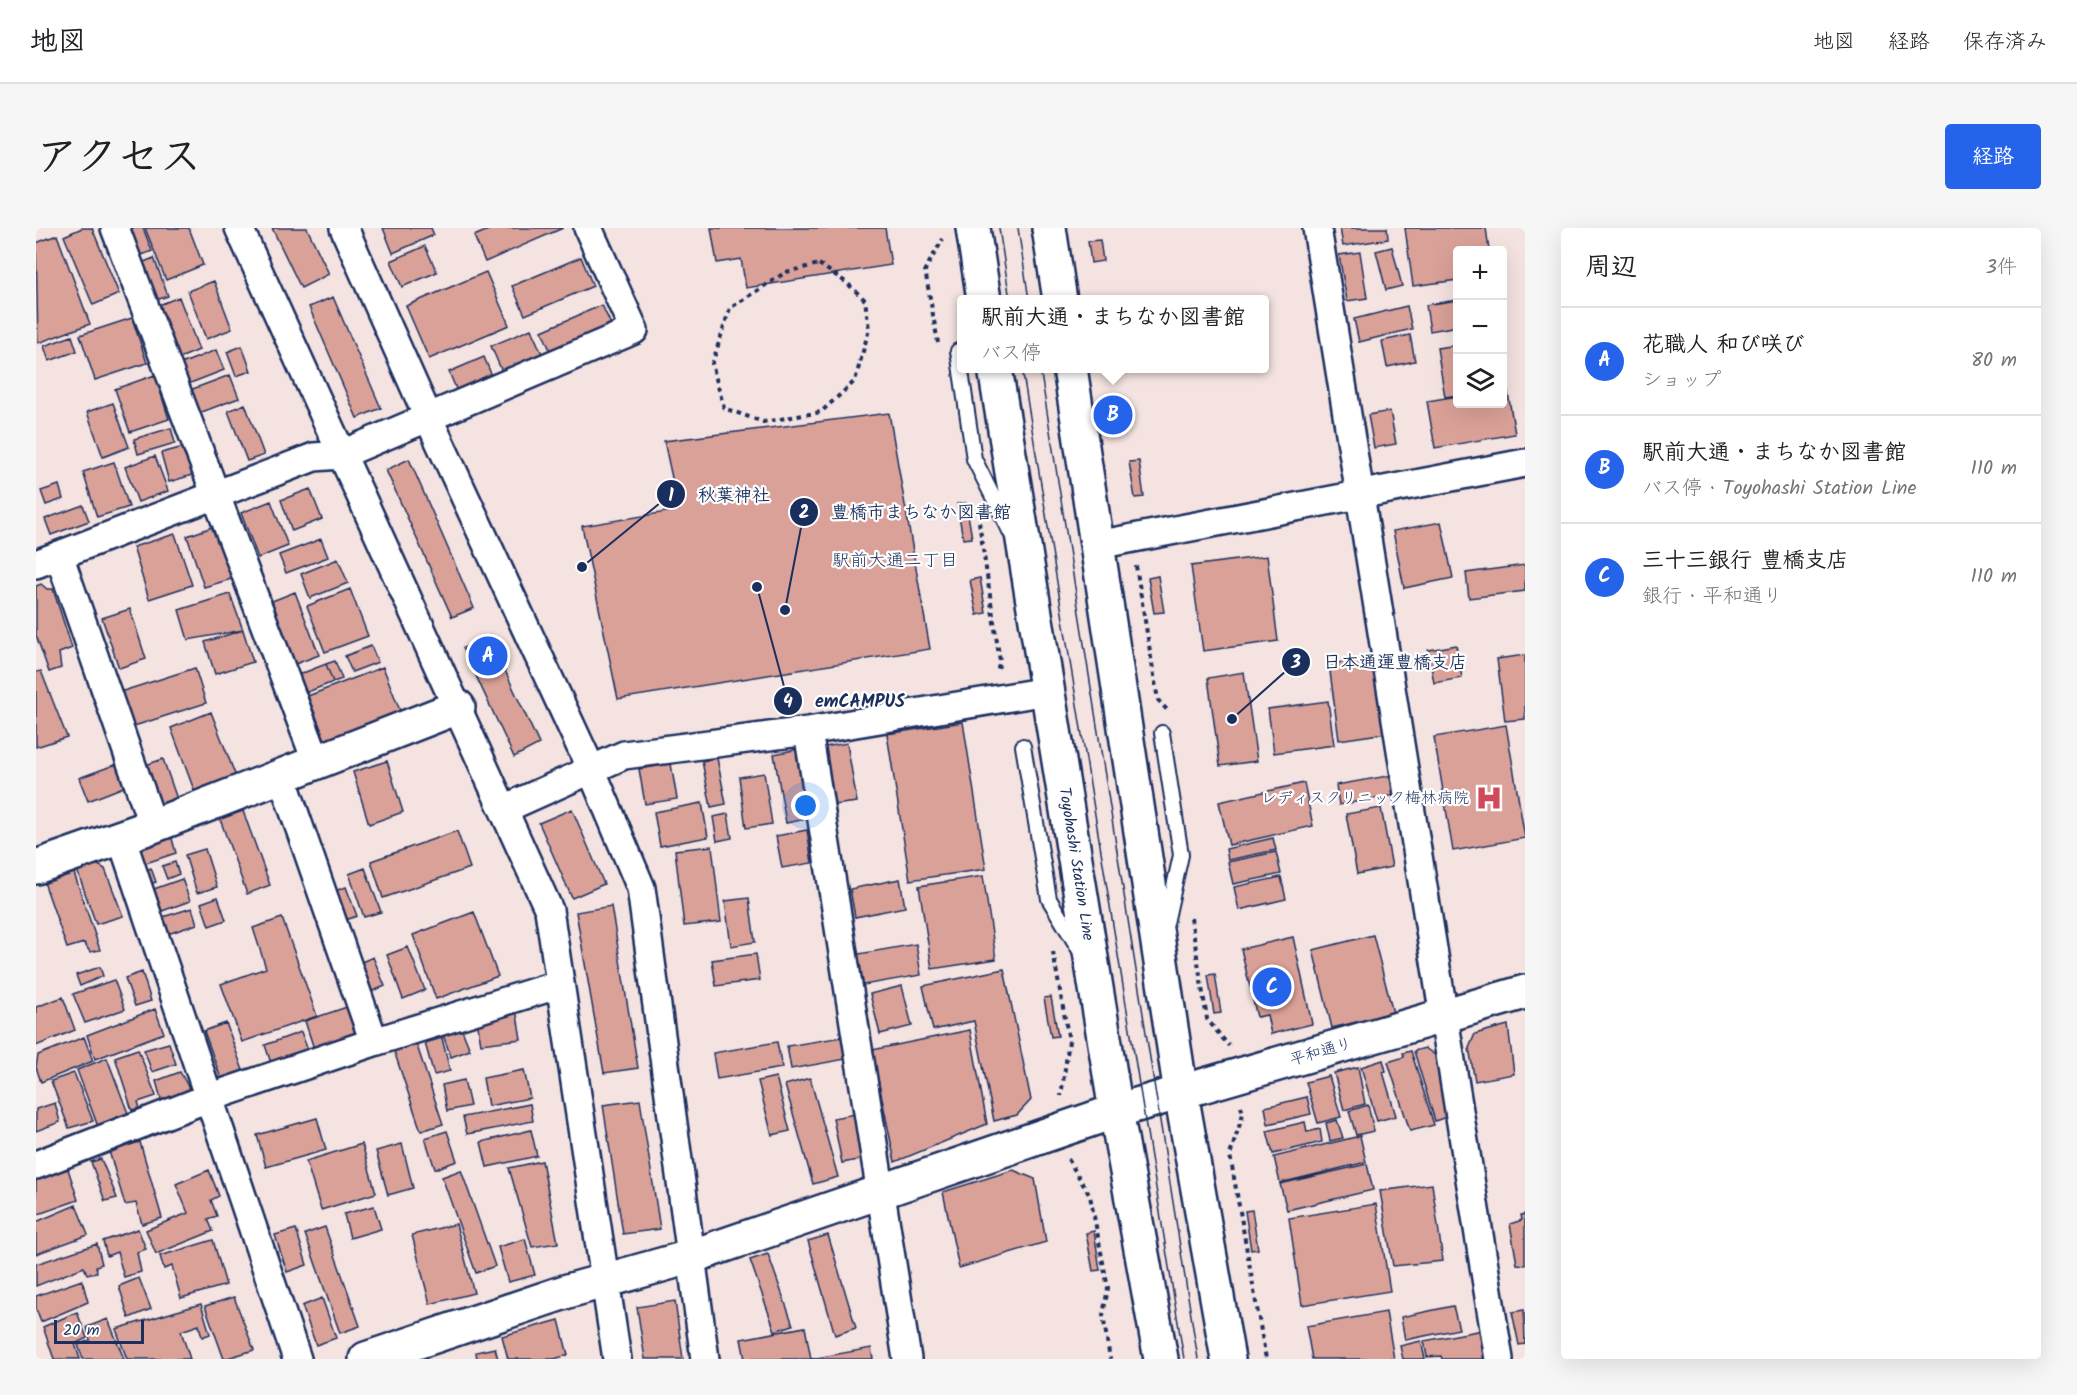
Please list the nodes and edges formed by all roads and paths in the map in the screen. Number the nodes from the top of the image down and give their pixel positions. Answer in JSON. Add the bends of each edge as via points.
{"nodes":[{"id":1,"x":115,"y":228,"type":"edge"},
{"id":2,"x":239,"y":228,"type":"edge"},
{"id":3,"x":344,"y":228,"type":"edge"},
{"id":4,"x":588,"y":228,"type":"edge"},
{"id":5,"x":942,"y":228,"type":"edge"},
{"id":6,"x":973,"y":228,"type":"edge"},
{"id":7,"x":1049,"y":228,"type":"edge"},
{"id":8,"x":1317,"y":228,"type":"edge"},
{"id":9,"x":983,"y":295,"type":"edge"},
{"id":10,"x":1059,"y":295,"type":"edge"},
{"id":11,"x":934,"y":320,"type":"dead end"},
{"id":12,"x":961,"y":373,"type":"edge"},
{"id":13,"x":996,"y":373,"type":"edge"},
{"id":14,"x":1071,"y":373,"type":"edge"},
{"id":15,"x":820,"y":412,"type":"joint"},
{"id":16,"x":428,"y":417,"type":"junction"},
{"id":17,"x":340,"y":455,"type":"junction"},
{"id":18,"x":1525,"y":463,"type":"edge"},
{"id":19,"x":215,"y":494,"type":"junction"},
{"id":20,"x":1361,"y":494,"type":"junction"},
{"id":21,"x":1097,"y":545,"type":"junction"},
{"id":22,"x":48,"y":560,"type":"edge"},
{"id":23,"x":1026,"y":564,"type":"junction"},
{"id":24,"x":1047,"y":691,"type":"junction"},
{"id":25,"x":458,"y":707,"type":"junction"},
{"id":26,"x":808,"y":731,"type":"junction"},
{"id":27,"x":1162,"y":733,"type":"dead end"},
{"id":28,"x":1023,"y":746,"type":"dead end"},
{"id":29,"x":317,"y":763,"type":"junction"},
{"id":30,"x":591,"y":769,"type":"junction"},
{"id":31,"x":282,"y":777,"type":"junction"},
{"id":32,"x":504,"y":809,"type":"junction"},
{"id":33,"x":153,"y":826,"type":"junction"},
{"id":34,"x":121,"y":837,"type":"junction"},
{"id":35,"x":36,"y":867,"type":"edge"},
{"id":36,"x":1160,"y":952,"type":"junction"},
{"id":37,"x":1094,"y":974,"type":"junction"},
{"id":38,"x":560,"y":984,"type":"junction"},
{"id":39,"x":1525,"y":992,"type":"edge"},
{"id":40,"x":1443,"y":1016,"type":"junction"},
{"id":41,"x":374,"y":1042,"type":"junction"},
{"id":42,"x":1181,"y":1093,"type":"junction"},
{"id":43,"x":208,"y":1098,"type":"junction"},
{"id":44,"x":1239,"y":1099,"type":"dead end"},
{"id":45,"x":1116,"y":1111,"type":"junction"},
{"id":46,"x":1066,"y":1155,"type":"dead end"},
{"id":47,"x":36,"y":1165,"type":"edge"},
{"id":48,"x":881,"y":1191,"type":"junction"},
{"id":49,"x":690,"y":1257,"type":"junction"},
{"id":50,"x":605,"y":1280,"type":"junction"},
{"id":51,"x":297,"y":1359,"type":"edge"},
{"id":52,"x":366,"y":1359,"type":"edge"},
{"id":53,"x":617,"y":1359,"type":"edge"},
{"id":54,"x":705,"y":1359,"type":"edge"},
{"id":55,"x":908,"y":1359,"type":"edge"},
{"id":56,"x":1110,"y":1359,"type":"edge"},
{"id":57,"x":1161,"y":1359,"type":"edge"},
{"id":58,"x":1228,"y":1359,"type":"edge"},
{"id":59,"x":1266,"y":1359,"type":"edge"},
{"id":60,"x":1499,"y":1359,"type":"edge"}],
"edges":[{"from":1,"to":19,"type":"street"},
{"from":2,"to":17,"type":"street"},
{"from":3,"to":16,"type":"street"},
{"from":4,"to":16,"type":"street","via":[[634,330]]},
{"from":5,"to":11,"type":"path","via":[[944,238],[925,270]]},
{"from":6,"to":9,"type":"main road"},
{"from":7,"to":10,"type":"main road"},
{"from":8,"to":20,"type":"street"},
{"from":12,"to":23,"type":"lane","via":[[974,459]]},
{"from":13,"to":23,"type":"main road","name":"Toyohashi Station Line"},
{"from":14,"to":21,"type":"main road"},
{"from":15,"to":15,"type":"path","via":[[855,381],[869,329],[865,300],[819,264],[786,272],[730,308],[712,364],[724,408],[764,422]]},
{"from":16,"to":17,"type":"street"},
{"from":16,"to":30,"type":"street"},
{"from":17,"to":19,"type":"street","via":[[314,456]]},
{"from":17,"to":25,"type":"street"},
{"from":18,"to":20,"type":"street"},
{"from":19,"to":22,"type":"street"},
{"from":19,"to":29,"type":"street"},
{"from":20,"to":21,"type":"street"},
{"from":20,"to":40,"type":"street"},
{"from":21,"to":36,"type":"main road"},
{"from":22,"to":33,"type":"street"},
{"from":23,"to":24,"type":"main road","name":"Toyohashi Station Line"},
{"from":24,"to":26,"type":"street"},
{"from":24,"to":37,"type":"main road","name":"Toyohashi Station Line"},
{"from":25,"to":29,"type":"main road"},
{"from":25,"to":32,"type":"street"},
{"from":26,"to":30,"type":"street","via":[[624,755]]},
{"from":26,"to":48,"type":"street"},
{"from":27,"to":36,"type":"lane","via":[[1180,855]]},
{"from":28,"to":37,"type":"lane","via":[[1049,899]]},
{"from":29,"to":31,"type":"main road"},
{"from":30,"to":32,"type":"street"},
{"from":30,"to":49,"type":"street","via":[[641,888]]},
{"from":31,"to":33,"type":"main road"},
{"from":31,"to":41,"type":"street"},
{"from":32,"to":38,"type":"street","via":[[549,910]]},
{"from":33,"to":34,"type":"main road"},
{"from":34,"to":35,"type":"main road"},
{"from":34,"to":43,"type":"street"},
{"from":36,"to":42,"type":"main road"},
{"from":37,"to":45,"type":"main road","name":"Toyohashi Station Line"},
{"from":38,"to":41,"type":"street"},
{"from":38,"to":50,"type":"street"},
{"from":39,"to":40,"type":"main road","name":"平和通り"},
{"from":40,"to":42,"type":"main road","name":"平和通り"},
{"from":40,"to":60,"type":"street"},
{"from":41,"to":43,"type":"street"},
{"from":42,"to":45,"type":"main road","name":"平和通り"},
{"from":42,"to":58,"type":"main road"},
{"from":43,"to":47,"type":"street"},
{"from":43,"to":51,"type":"street"},
{"from":44,"to":59,"type":"path","via":[[1242,1114],[1230,1155]]},
{"from":45,"to":48,"type":"main road","name":"平和通り"},
{"from":45,"to":57,"type":"main road","name":"Toyohashi Station Line"},
{"from":46,"to":56,"type":"path","via":[[1090,1196],[1108,1288],[1103,1315]]},
{"from":48,"to":49,"type":"main road","name":"平和通り"},
{"from":48,"to":55,"type":"street"},
{"from":49,"to":50,"type":"main road","name":"平和通り"},
{"from":49,"to":54,"type":"street"},
{"from":50,"to":52,"type":"main road","name":"平和通り"},
{"from":50,"to":53,"type":"street"}]}
